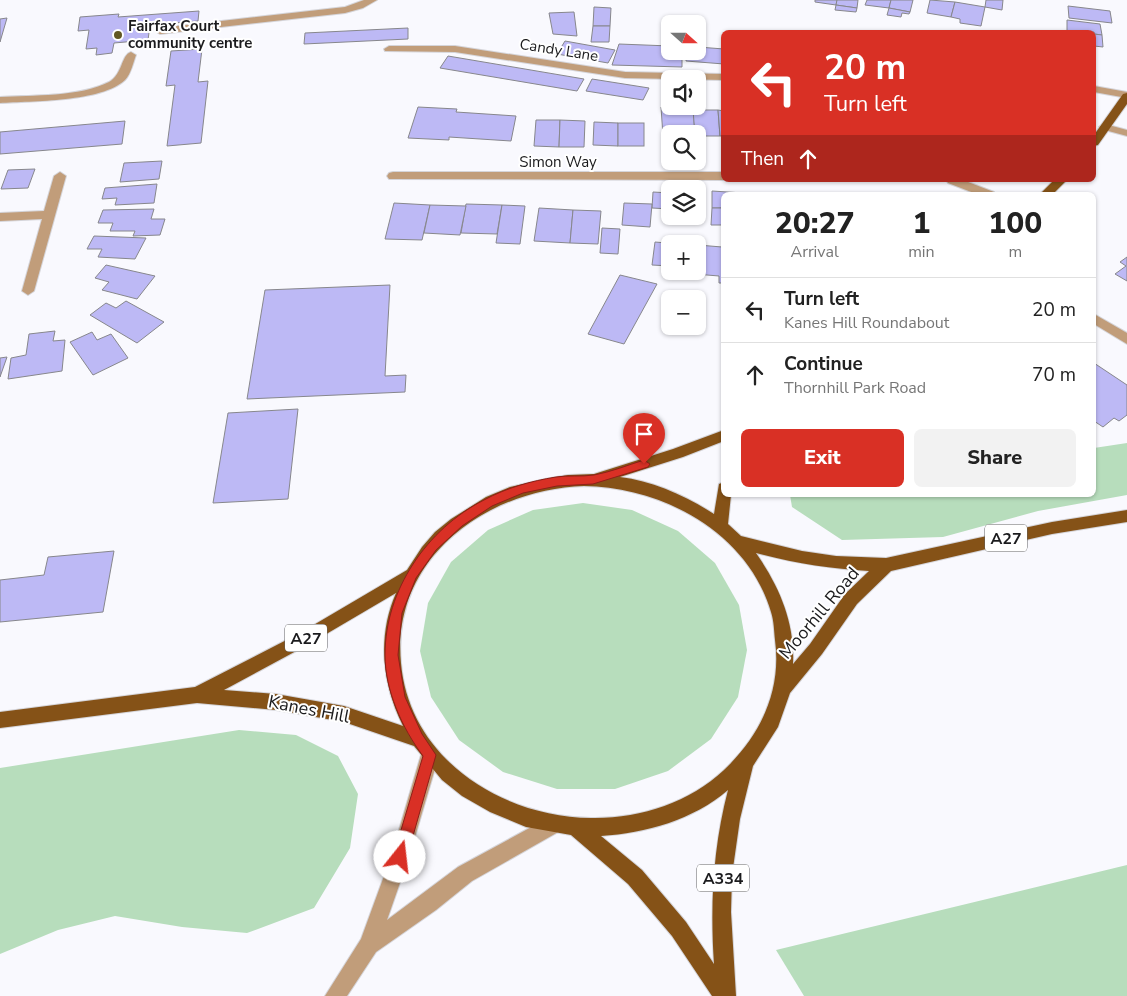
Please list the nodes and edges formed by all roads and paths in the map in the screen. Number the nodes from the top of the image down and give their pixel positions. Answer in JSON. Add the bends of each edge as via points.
{"nodes":[{"id":1,"x":372,"y":0,"type":"edge"},
{"id":2,"x":160,"y":31,"type":"dead end"},
{"id":3,"x":389,"y":49,"type":"dead end"},
{"id":4,"x":130,"y":55,"type":"dead end"},
{"id":5,"x":721,"y":77,"type":"edge"},
{"id":6,"x":1096,"y":89,"type":"edge"},
{"id":7,"x":1127,"y":95,"type":"edge"},
{"id":8,"x":0,"y":100,"type":"edge"},
{"id":9,"x":1105,"y":127,"type":"junction"},
{"id":10,"x":1127,"y":133,"type":"edge"},
{"id":11,"x":1096,"y":140,"type":"edge"},
{"id":12,"x":60,"y":176,"type":"dead end"},
{"id":13,"x":393,"y":176,"type":"dead end"},
{"id":14,"x":721,"y":176,"type":"edge"},
{"id":15,"x":957,"y":182,"type":"edge"},
{"id":16,"x":1059,"y":182,"type":"edge"},
{"id":17,"x":982,"y":192,"type":"edge"},
{"id":18,"x":1048,"y":192,"type":"edge"},
{"id":19,"x":49,"y":215,"type":"junction"},
{"id":20,"x":0,"y":217,"type":"edge"},
{"id":21,"x":28,"y":291,"type":"dead end"},
{"id":22,"x":1096,"y":319,"type":"edge"},
{"id":23,"x":1127,"y":339,"type":"edge"},
{"id":24,"x":721,"y":436,"type":"edge"},
{"id":25,"x":593,"y":480,"type":"junction"},
{"id":26,"x":723,"y":497,"type":"edge"},
{"id":27,"x":1127,"y":516,"type":"edge"},
{"id":28,"x":720,"y":525,"type":"junction"},
{"id":29,"x":738,"y":542,"type":"junction"},
{"id":30,"x":886,"y":565,"type":"junction"},
{"id":31,"x":411,"y":575,"type":"junction"},
{"id":32,"x":783,"y":688,"type":"junction"},
{"id":33,"x":197,"y":695,"type":"junction"},
{"id":34,"x":0,"y":720,"type":"edge"},
{"id":35,"x":417,"y":739,"type":"junction"},
{"id":36,"x":430,"y":755,"type":"junction"},
{"id":37,"x":745,"y":762,"type":"junction"},
{"id":38,"x":553,"y":825,"type":"junction"},
{"id":39,"x":577,"y":828,"type":"junction"},
{"id":40,"x":369,"y":945,"type":"junction"},
{"id":41,"x":335,"y":996,"type":"edge"},
{"id":42,"x":725,"y":996,"type":"edge"}],
"edges":[{"from":1,"to":2,"type":"street","via":[[345,10]]},
{"from":3,"to":5,"type":"street","name":"Candy Lane","via":[[455,49],[625,75]]},
{"from":4,"to":8,"type":"street","via":[[122,76],[111,85],[69,95]]},
{"from":6,"to":7,"type":"street"},
{"from":7,"to":9,"type":"main road"},
{"from":9,"to":10,"type":"street"},
{"from":9,"to":11,"type":"main road"},
{"from":12,"to":19,"type":"street"},
{"from":13,"to":14,"type":"street","name":"Simon Way"},
{"from":15,"to":17,"type":"street"},
{"from":16,"to":18,"type":"main road"},
{"from":19,"to":20,"type":"street"},
{"from":19,"to":21,"type":"street"},
{"from":22,"to":23,"type":"street"},
{"from":24,"to":25,"type":"main road","via":[[678,454]]},
{"from":25,"to":28,"type":"main road","via":[[638,486],[681,501]]},
{"from":25,"to":31,"type":"main road","via":[[530,487],[488,503],[458,522],[432,546]]},
{"from":26,"to":28,"type":"main road"},
{"from":27,"to":30,"type":"main road","name":"Moorhill Road","number":"A27","via":[[1052,528]]},
{"from":28,"to":29,"type":"main road"},
{"from":29,"to":30,"type":"main road","name":"Moorhill Road","number":"A27","via":[[802,558]]},
{"from":29,"to":32,"type":"main road","via":[[762,573],[779,609],[786,647]]},
{"from":30,"to":32,"type":"main road","name":"Moorhill Road","via":[[851,599],[816,649]]},
{"from":31,"to":33,"type":"main road","name":"Kanes Hill","number":"A27","via":[[282,652]]},
{"from":31,"to":35,"type":"main road","via":[[396,613],[391,655],[398,698]]},
{"from":32,"to":37,"type":"main road","via":[[770,726]]},
{"from":33,"to":34,"type":"main road","name":"Kanes Hill","number":"A27"},
{"from":33,"to":35,"type":"main road","name":"Kanes Hill","number":"A27","via":[[276,702],[344,714]]},
{"from":35,"to":36,"type":"main road"},
{"from":36,"to":38,"type":"main road","via":[[454,780],[484,800],[517,815]]},
{"from":36,"to":40,"type":"street","via":[[400,857]]},
{"from":37,"to":39,"type":"main road","via":[[712,791],[672,813],[626,825]]},
{"from":37,"to":42,"type":"main road","number":"A334","via":[[726,846],[721,909]]},
{"from":38,"to":39,"type":"main road"},
{"from":38,"to":40,"type":"street","via":[[465,874]]},
{"from":39,"to":42,"type":"main road","number":"A334","via":[[636,877],[679,929]]},
{"from":40,"to":41,"type":"street"}]}
